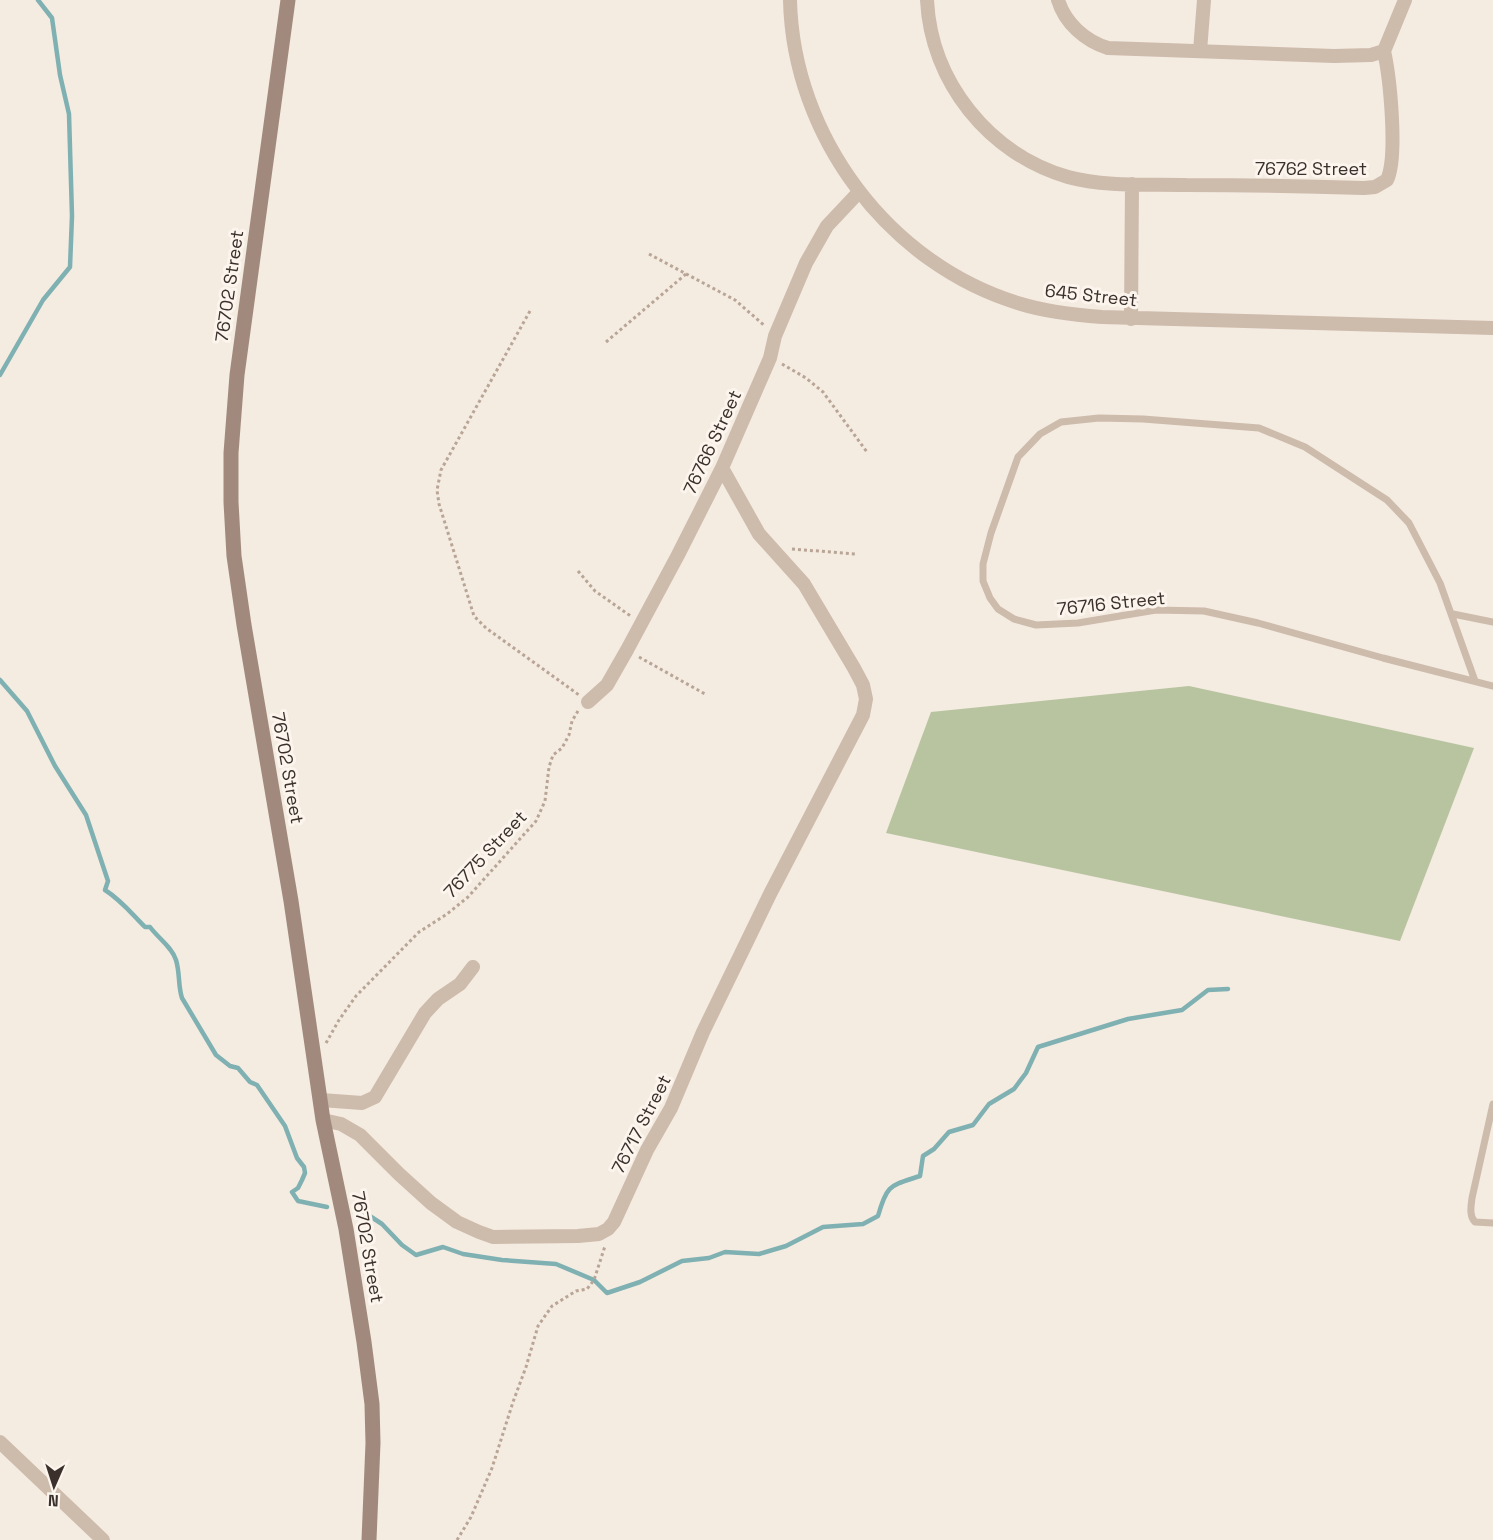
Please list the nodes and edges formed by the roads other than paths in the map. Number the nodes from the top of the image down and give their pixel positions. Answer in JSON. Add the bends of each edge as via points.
{"nodes":[{"id":1,"x":288,"y":0,"type":"edge"},
{"id":2,"x":790,"y":0,"type":"edge"},
{"id":3,"x":927,"y":0,"type":"edge"},
{"id":4,"x":1058,"y":0,"type":"edge"},
{"id":5,"x":1204,"y":0,"type":"edge"},
{"id":6,"x":1405,"y":0,"type":"edge"},
{"id":7,"x":1200,"y":51,"type":"junction"},
{"id":8,"x":1384,"y":51,"type":"junction"},
{"id":9,"x":1132,"y":184,"type":"junction"},
{"id":10,"x":859,"y":192,"type":"junction"},
{"id":11,"x":1131,"y":319,"type":"junction"},
{"id":12,"x":1493,"y":328,"type":"edge"},
{"id":13,"x":722,"y":468,"type":"junction"},
{"id":14,"x":1453,"y":614,"type":"junction"},
{"id":15,"x":1493,"y":622,"type":"edge"},
{"id":16,"x":1475,"y":681,"type":"junction"},
{"id":17,"x":1493,"y":686,"type":"edge"},
{"id":18,"x":588,"y":702,"type":"road end"},
{"id":19,"x":473,"y":967,"type":"dead end"},
{"id":20,"x":321,"y":1100,"type":"junction"},
{"id":21,"x":1493,"y":1104,"type":"edge"},
{"id":22,"x":323,"y":1120,"type":"junction"},
{"id":23,"x":1493,"y":1223,"type":"edge"},
{"id":24,"x":0,"y":1442,"type":"edge"},
{"id":25,"x":103,"y":1540,"type":"edge"},
{"id":26,"x":369,"y":1540,"type":"edge"}],
"edges":[{"from":1,"to":20,"type":"street","name":"76702 Street","via":[[237,375],[231,502],[244,625]]},
{"from":2,"to":10,"type":"street","name":"645 Street","via":[[795,59],[807,96],[823,135]]},
{"from":3,"to":9,"type":"street","name":"76762 Street","via":[[938,59],[974,118],[1002,145],[1068,177]]},
{"from":4,"to":7,"type":"street","via":[[1074,26],[1096,44],[1120,50]]},
{"from":5,"to":7,"type":"street"},
{"from":6,"to":8,"type":"street"},
{"from":7,"to":8,"type":"street","via":[[1334,56]]},
{"from":8,"to":9,"type":"street","name":"76762 Street","via":[[1390,84],[1391,149],[1390,175],[1382,185],[1364,188]]},
{"from":9,"to":11,"type":"street"},
{"from":10,"to":11,"type":"street","name":"645 Street","via":[[910,244],[972,285],[1020,304],[1058,313]]},
{"from":10,"to":13,"type":"street","name":"76766 Street","via":[[827,226],[806,263]]},
{"from":11,"to":12,"type":"street","name":"645 Street"},
{"from":13,"to":18,"type":"street","name":"76766 Street","via":[[607,685]]},
{"from":13,"to":22,"type":"street","name":"76717 Street","via":[[747,516],[769,547],[804,584],[863,685],[866,699],[863,715],[770,894],[614,1222],[599,1234],[578,1236],[494,1237],[479,1232],[431,1203],[360,1135],[341,1124]]},
{"from":14,"to":15,"type":"lane"},
{"from":14,"to":16,"type":"lane","name":"76716 Street"},
{"from":14,"to":16,"type":"lane","name":"76716 Street","via":[[1409,523],[1387,500],[1305,447],[1259,428],[1143,419],[1061,422],[1040,434],[1018,457],[983,564],[983,581],[998,609],[1014,619],[1036,625],[1078,623],[1156,610],[1204,611]]},
{"from":16,"to":17,"type":"lane","name":"76716 Street"},
{"from":19,"to":20,"type":"street","via":[[460,984],[425,1013],[375,1097],[362,1103]]},
{"from":20,"to":22,"type":"street","name":"76702 Street"},
{"from":21,"to":23,"type":"lane","via":[[1470,1211],[1475,1222]]},
{"from":22,"to":26,"type":"street","name":"76702 Street","via":[[346,1229],[372,1404]]},
{"from":24,"to":25,"type":"street"}]}
